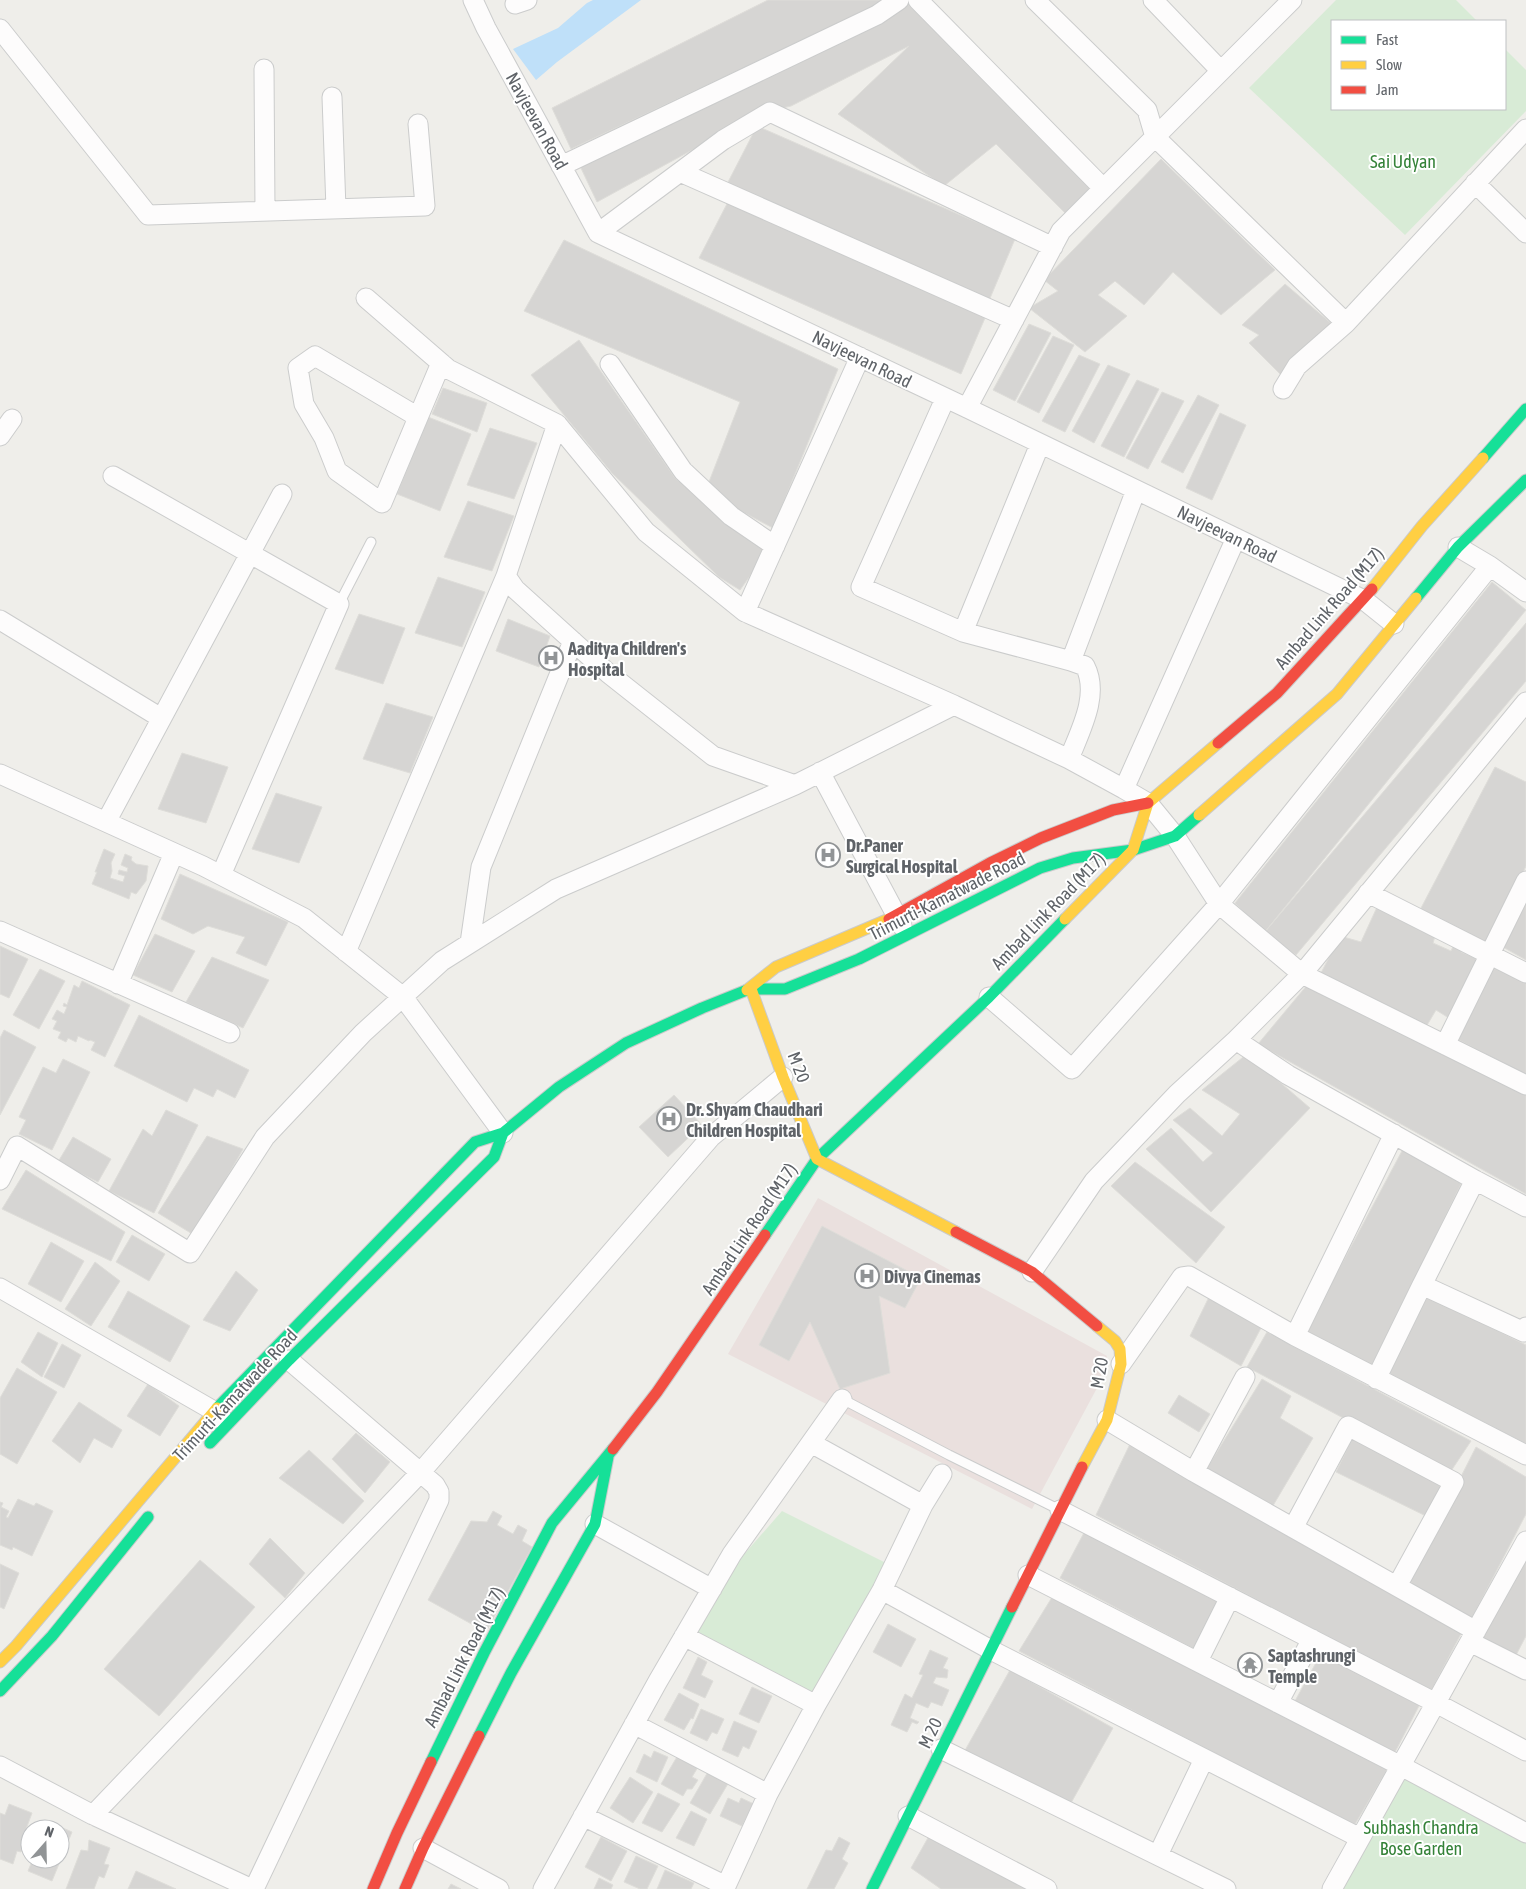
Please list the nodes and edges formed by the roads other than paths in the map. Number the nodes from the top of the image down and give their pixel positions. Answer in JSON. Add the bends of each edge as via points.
{"nodes":[{"id":1,"x":472,"y":0,"type":"edge"},
{"id":2,"x":899,"y":0,"type":"edge"},
{"id":3,"x":918,"y":0,"type":"edge"},
{"id":4,"x":1035,"y":0,"type":"edge"},
{"id":5,"x":1153,"y":0,"type":"edge"},
{"id":6,"x":1292,"y":0,"type":"edge"},
{"id":7,"x":0,"y":29,"type":"edge"},
{"id":8,"x":264,"y":70,"type":"dead end"},
{"id":9,"x":1221,"y":71,"type":"junction"},
{"id":10,"x":332,"y":97,"type":"dead end"},
{"id":11,"x":418,"y":124,"type":"dead end"},
{"id":12,"x":1526,"y":129,"type":"edge"},
{"id":13,"x":1155,"y":137,"type":"junction"},
{"id":14,"x":561,"y":166,"type":"junction"},
{"id":15,"x":680,"y":172,"type":"junction"},
{"id":16,"x":1476,"y":183,"type":"junction"},
{"id":17,"x":1103,"y":188,"type":"junction"},
{"id":18,"x":336,"y":209,"type":"junction"},
{"id":19,"x":265,"y":211,"type":"junction"},
{"id":20,"x":1526,"y":233,"type":"edge"},
{"id":21,"x":598,"y":234,"type":"junction"},
{"id":22,"x":1053,"y":246,"type":"junction"},
{"id":23,"x":366,"y":298,"type":"dead end"},
{"id":24,"x":1014,"y":320,"type":"junction"},
{"id":25,"x":1346,"y":323,"type":"junction"},
{"id":26,"x":860,"y":357,"type":"junction"},
{"id":27,"x":441,"y":363,"type":"junction"},
{"id":28,"x":610,"y":364,"type":"dead end"},
{"id":29,"x":1283,"y":388,"type":"dead end"},
{"id":30,"x":945,"y":399,"type":"junction"},
{"id":31,"x":967,"y":408,"type":"junction"},
{"id":32,"x":1526,"y":409,"type":"edge"},
{"id":33,"x":418,"y":417,"type":"junction"},
{"id":34,"x":12,"y":419,"type":"dead end"},
{"id":35,"x":557,"y":424,"type":"junction"},
{"id":36,"x":0,"y":436,"type":"edge"},
{"id":37,"x":1040,"y":444,"type":"junction"},
{"id":38,"x":113,"y":476,"type":"dead end"},
{"id":39,"x":1526,"y":480,"type":"edge"},
{"id":40,"x":1136,"y":490,"type":"junction"},
{"id":41,"x":282,"y":494,"type":"dead end"},
{"id":42,"x":1236,"y":538,"type":"junction"},
{"id":43,"x":371,"y":542,"type":"dead end"},
{"id":44,"x":774,"y":546,"type":"junction"},
{"id":45,"x":1458,"y":547,"type":"junction"},
{"id":46,"x":250,"y":553,"type":"junction"},
{"id":47,"x":1490,"y":566,"type":"junction"},
{"id":48,"x":506,"y":576,"type":"junction"},
{"id":49,"x":1526,"y":592,"type":"edge"},
{"id":50,"x":1364,"y":600,"type":"junction"},
{"id":51,"x":339,"y":604,"type":"junction"},
{"id":52,"x":745,"y":612,"type":"junction"},
{"id":53,"x":0,"y":620,"type":"edge"},
{"id":54,"x":1394,"y":624,"type":"junction"},
{"id":55,"x":963,"y":632,"type":"junction"},
{"id":56,"x":573,"y":641,"type":"junction"},
{"id":57,"x":1071,"y":661,"type":"junction"},
{"id":58,"x":1526,"y":702,"type":"edge"},
{"id":59,"x":954,"y":705,"type":"junction"},
{"id":60,"x":161,"y":718,"type":"junction"},
{"id":61,"x":1069,"y":760,"type":"junction"},
{"id":62,"x":820,"y":772,"type":"junction"},
{"id":63,"x":0,"y":774,"type":"edge"},
{"id":64,"x":794,"y":785,"type":"junction"},
{"id":65,"x":1124,"y":789,"type":"junction"},
{"id":66,"x":1148,"y":803,"type":"junction"},
{"id":67,"x":106,"y":822,"type":"junction"},
{"id":68,"x":1176,"y":836,"type":"junction"},
{"id":69,"x":1133,"y":850,"type":"junction"},
{"id":70,"x":174,"y":853,"type":"junction"},
{"id":71,"x":221,"y":875,"type":"junction"},
{"id":72,"x":1526,"y":881,"type":"edge"},
{"id":73,"x":1368,"y":893,"type":"junction"},
{"id":74,"x":1219,"y":904,"type":"junction"},
{"id":75,"x":896,"y":916,"type":"junction"},
{"id":76,"x":0,"y":931,"type":"edge"},
{"id":77,"x":907,"y":936,"type":"junction"},
{"id":78,"x":470,"y":943,"type":"junction"},
{"id":79,"x":346,"y":952,"type":"junction"},
{"id":80,"x":1490,"y":954,"type":"junction"},
{"id":81,"x":1526,"y":973,"type":"edge"},
{"id":82,"x":1302,"y":974,"type":"junction"},
{"id":83,"x":118,"y":984,"type":"junction"},
{"id":84,"x":751,"y":989,"type":"junction"},
{"id":85,"x":403,"y":997,"type":"junction"},
{"id":86,"x":989,"y":997,"type":"junction"},
{"id":87,"x":230,"y":1033,"type":"dead end"},
{"id":88,"x":1236,"y":1040,"type":"junction"},
{"id":89,"x":1445,"y":1045,"type":"junction"},
{"id":90,"x":783,"y":1077,"type":"junction"},
{"id":91,"x":1526,"y":1085,"type":"edge"},
{"id":92,"x":503,"y":1133,"type":"junction"},
{"id":93,"x":1394,"y":1134,"type":"junction"},
{"id":94,"x":818,"y":1159,"type":"junction"},
{"id":95,"x":0,"y":1180,"type":"edge"},
{"id":96,"x":1475,"y":1180,"type":"junction"},
{"id":97,"x":1526,"y":1207,"type":"edge"},
{"id":98,"x":1032,"y":1272,"type":"junction"},
{"id":99,"x":1422,"y":1285,"type":"junction"},
{"id":100,"x":0,"y":1288,"type":"edge"},
{"id":101,"x":1525,"y":1331,"type":"edge"},
{"id":102,"x":1295,"y":1336,"type":"junction"},
{"id":103,"x":289,"y":1360,"type":"junction"},
{"id":104,"x":1122,"y":1364,"type":"junction"},
{"id":105,"x":1245,"y":1377,"type":"dead end"},
{"id":106,"x":1376,"y":1379,"type":"junction"},
{"id":107,"x":842,"y":1399,"type":"joint"},
{"id":108,"x":220,"y":1418,"type":"junction"},
{"id":109,"x":1107,"y":1420,"type":"junction"},
{"id":110,"x":811,"y":1443,"type":"junction"},
{"id":111,"x":202,"y":1452,"type":"dead end"},
{"id":112,"x":609,"y":1454,"type":"junction"},
{"id":113,"x":1526,"y":1455,"type":"edge"},
{"id":114,"x":1194,"y":1472,"type":"junction"},
{"id":115,"x":420,"y":1473,"type":"junction"},
{"id":116,"x":942,"y":1474,"type":"dead end"},
{"id":117,"x":923,"y":1504,"type":"junction"},
{"id":118,"x":158,"y":1505,"type":"dead end"},
{"id":119,"x":1060,"y":1510,"type":"junction"},
{"id":120,"x":595,"y":1524,"type":"junction"},
{"id":121,"x":1293,"y":1528,"type":"junction"},
{"id":122,"x":1526,"y":1541,"type":"edge"},
{"id":123,"x":1028,"y":1575,"type":"junction"},
{"id":124,"x":1397,"y":1586,"type":"junction"},
{"id":125,"x":712,"y":1589,"type":"junction"},
{"id":126,"x":882,"y":1590,"type":"junction"},
{"id":127,"x":1230,"y":1597,"type":"junction"},
{"id":128,"x":684,"y":1636,"type":"junction"},
{"id":129,"x":1473,"y":1636,"type":"junction"},
{"id":130,"x":1312,"y":1639,"type":"junction"},
{"id":131,"x":8,"y":1643,"type":"edge"},
{"id":132,"x":991,"y":1650,"type":"junction"},
{"id":133,"x":1198,"y":1661,"type":"junction"},
{"id":134,"x":0,"y":1662,"type":"edge"},
{"id":135,"x":1524,"y":1663,"type":"edge"},
{"id":136,"x":0,"y":1691,"type":"edge"},
{"id":137,"x":1278,"y":1703,"type":"junction"},
{"id":138,"x":1436,"y":1703,"type":"junction"},
{"id":139,"x":816,"y":1704,"type":"junction"},
{"id":140,"x":634,"y":1724,"type":"junction"},
{"id":141,"x":941,"y":1750,"type":"junction"},
{"id":142,"x":1526,"y":1751,"type":"edge"},
{"id":143,"x":1204,"y":1759,"type":"junction"},
{"id":144,"x":0,"y":1766,"type":"edge"},
{"id":145,"x":1401,"y":1766,"type":"junction"},
{"id":146,"x":768,"y":1794,"type":"junction"},
{"id":147,"x":93,"y":1815,"type":"junction"},
{"id":148,"x":583,"y":1816,"type":"junction"},
{"id":149,"x":908,"y":1816,"type":"junction"},
{"id":150,"x":1526,"y":1833,"type":"edge"},
{"id":151,"x":1360,"y":1838,"type":"junction"},
{"id":152,"x":423,"y":1848,"type":"junction"},
{"id":153,"x":1158,"y":1856,"type":"junction"},
{"id":154,"x":253,"y":1889,"type":"edge"},
{"id":155,"x":373,"y":1889,"type":"edge"},
{"id":156,"x":405,"y":1889,"type":"edge"},
{"id":157,"x":499,"y":1889,"type":"edge"},
{"id":158,"x":543,"y":1889,"type":"edge"},
{"id":159,"x":872,"y":1889,"type":"edge"},
{"id":160,"x":1047,"y":1889,"type":"edge"},
{"id":161,"x":1226,"y":1889,"type":"edge"},
{"id":162,"x":1332,"y":1889,"type":"edge"}],
"edges":[{"from":1,"to":14,"type":"street","name":"Navjeevan Road"},
{"from":2,"to":14,"type":"street","via":[[878,15]]},
{"from":3,"to":17,"type":"street"},
{"from":4,"to":13,"type":"street","via":[[1147,110]]},
{"from":5,"to":9,"type":"street"},
{"from":6,"to":9,"type":"street"},
{"from":7,"to":19,"type":"street","via":[[148,215]]},
{"from":8,"to":19,"type":"street"},
{"from":9,"to":13,"type":"street"},
{"from":10,"to":18,"type":"street"},
{"from":11,"to":18,"type":"street","via":[[425,206]]},
{"from":12,"to":16,"type":"street"},
{"from":13,"to":17,"type":"street"},
{"from":13,"to":25,"type":"street"},
{"from":14,"to":21,"type":"street","name":"Navjeevan Road"},
{"from":15,"to":21,"type":"street"},
{"from":15,"to":22,"type":"street","via":[[723,140],[770,112]]},
{"from":15,"to":24,"type":"street"},
{"from":16,"to":20,"type":"street"},
{"from":16,"to":25,"type":"street"},
{"from":17,"to":22,"type":"street","via":[[1061,231]]},
{"from":18,"to":19,"type":"street"},
{"from":21,"to":26,"type":"street","name":"Navjeevan Road"},
{"from":22,"to":24,"type":"street"},
{"from":23,"to":27,"type":"street"},
{"from":24,"to":31,"type":"street"},
{"from":25,"to":29,"type":"street","via":[[1297,366]]},
{"from":26,"to":30,"type":"street","name":"Navjeevan Road"},
{"from":26,"to":44,"type":"street"},
{"from":27,"to":33,"type":"street"},
{"from":27,"to":35,"type":"street"},
{"from":28,"to":44,"type":"street","via":[[683,471],[731,516]]},
{"from":30,"to":31,"type":"street","name":"Navjeevan Road"},
{"from":30,"to":55,"type":"street","via":[[861,587]]},
{"from":31,"to":37,"type":"street","name":"Navjeevan Road"},
{"from":32,"to":50,"type":"street","name":"Ambad Link Road (M17)","via":[[1422,526]]},
{"from":33,"to":33,"type":"street","via":[[382,503],[337,471],[324,438],[304,404],[298,368],[315,356]]},
{"from":34,"to":36,"type":"street"},
{"from":35,"to":48,"type":"street"},
{"from":35,"to":52,"type":"street","via":[[646,532]]},
{"from":37,"to":40,"type":"street","name":"Navjeevan Road"},
{"from":37,"to":55,"type":"street"},
{"from":38,"to":46,"type":"street"},
{"from":39,"to":45,"type":"street"},
{"from":40,"to":42,"type":"street","name":"Navjeevan Road"},
{"from":40,"to":57,"type":"street"},
{"from":41,"to":46,"type":"street"},
{"from":42,"to":50,"type":"street","name":"Navjeevan Road"},
{"from":42,"to":65,"type":"street"},
{"from":43,"to":51,"type":"lane"},
{"from":44,"to":52,"type":"street"},
{"from":45,"to":47,"type":"street"},
{"from":45,"to":54,"type":"street"},
{"from":46,"to":51,"type":"street"},
{"from":46,"to":60,"type":"street"},
{"from":47,"to":49,"type":"street"},
{"from":47,"to":74,"type":"street"},
{"from":48,"to":56,"type":"street","via":[[515,589]]},
{"from":48,"to":79,"type":"street"},
{"from":50,"to":54,"type":"street","name":"Navjeevan Road"},
{"from":50,"to":66,"type":"street","name":"Ambad Link Road (M17)","via":[[1277,693]]},
{"from":51,"to":71,"type":"street"},
{"from":52,"to":59,"type":"street"},
{"from":53,"to":60,"type":"street"},
{"from":54,"to":68,"type":"street","via":[[1337,694]]},
{"from":55,"to":57,"type":"street"},
{"from":56,"to":64,"type":"street","via":[[608,673],[713,756]]},
{"from":56,"to":78,"type":"street","via":[[481,867]]},
{"from":57,"to":61,"type":"street","via":[[1085,666],[1090,676],[1090,699]]},
{"from":58,"to":73,"type":"street"},
{"from":59,"to":61,"type":"street"},
{"from":59,"to":62,"type":"street"},
{"from":60,"to":67,"type":"street"},
{"from":61,"to":65,"type":"street"},
{"from":62,"to":64,"type":"street"},
{"from":62,"to":75,"type":"street"},
{"from":63,"to":67,"type":"street"},
{"from":64,"to":78,"type":"street","via":[[556,889]]},
{"from":65,"to":66,"type":"street"},
{"from":66,"to":68,"type":"street"},
{"from":66,"to":69,"type":"street","name":"Ambad Link Road (M17)"},
{"from":66,"to":75,"type":"street","name":"Trimurti-Kamatwade Road","via":[[1113,810],[1041,838]]},
{"from":67,"to":70,"type":"street"},
{"from":68,"to":69,"type":"street","name":"Trimurti-Kamatwade Road"},
{"from":68,"to":74,"type":"street"},
{"from":69,"to":77,"type":"street","name":"Trimurti-Kamatwade Road","via":[[1073,858],[1040,868]]},
{"from":69,"to":86,"type":"street","name":"Ambad Link Road (M17)"},
{"from":70,"to":71,"type":"street"},
{"from":70,"to":83,"type":"street"},
{"from":71,"to":79,"type":"street","via":[[304,918]]},
{"from":72,"to":80,"type":"street"},
{"from":73,"to":80,"type":"street"},
{"from":73,"to":82,"type":"street"},
{"from":74,"to":82,"type":"street"},
{"from":74,"to":86,"type":"street","via":[[1072,1069]]},
{"from":75,"to":77,"type":"street"},
{"from":75,"to":84,"type":"street","name":"Trimurti-Kamatwade Road","via":[[776,967]]},
{"from":76,"to":83,"type":"street"},
{"from":77,"to":84,"type":"street","name":"Trimurti-Kamatwade Road","via":[[786,989]]},
{"from":78,"to":85,"type":"street","via":[[442,961]]},
{"from":79,"to":85,"type":"street"},
{"from":80,"to":81,"type":"street"},
{"from":80,"to":89,"type":"street"},
{"from":82,"to":88,"type":"street"},
{"from":82,"to":89,"type":"street"},
{"from":83,"to":87,"type":"street"},
{"from":84,"to":90,"type":"street","name":"M 20"},
{"from":84,"to":92,"type":"street","name":"Trimurti-Kamatwade Road","via":[[677,1018],[626,1043],[560,1087]]},
{"from":85,"to":92,"type":"street"},
{"from":85,"to":95,"type":"street","via":[[363,1033],[265,1137],[190,1253],[17,1146]]},
{"from":86,"to":94,"type":"street","name":"Ambad Link Road (M17)"},
{"from":88,"to":93,"type":"street","via":[[1288,1075]]},
{"from":88,"to":98,"type":"street","via":[[1176,1094],[1094,1181]]},
{"from":89,"to":91,"type":"street"},
{"from":90,"to":94,"type":"street","name":"M 20"},
{"from":90,"to":115,"type":"street","via":[[711,1137]]},
{"from":92,"to":103,"type":"street","name":"Trimurti-Kamatwade Road","via":[[494,1158]]},
{"from":92,"to":108,"type":"street","name":"Trimurti-Kamatwade Road","via":[[475,1142]]},
{"from":93,"to":96,"type":"street"},
{"from":93,"to":102,"type":"street"},
{"from":94,"to":98,"type":"street","name":"M 20"},
{"from":94,"to":112,"type":"street","name":"Ambad Link Road (M17)","via":[[662,1384]]},
{"from":96,"to":97,"type":"street"},
{"from":96,"to":99,"type":"street"},
{"from":98,"to":104,"type":"street","name":"M 20","via":[[1114,1341],[1120,1349]]},
{"from":99,"to":101,"type":"street"},
{"from":99,"to":106,"type":"street"},
{"from":100,"to":108,"type":"street"},
{"from":102,"to":104,"type":"street","via":[[1189,1276],[1182,1277]]},
{"from":102,"to":106,"type":"street"},
{"from":103,"to":108,"type":"street","name":"Trimurti-Kamatwade Road"},
{"from":103,"to":115,"type":"street"},
{"from":104,"to":109,"type":"street","name":"M 20"},
{"from":105,"to":114,"type":"street"},
{"from":106,"to":113,"type":"street"},
{"from":107,"to":110,"type":"street"},
{"from":107,"to":119,"type":"lane"},
{"from":108,"to":111,"type":"street","name":"Trimurti-Kamatwade Road"},
{"from":108,"to":131,"type":"street","name":"Trimurti-Kamatwade Road"},
{"from":109,"to":114,"type":"street"},
{"from":109,"to":119,"type":"street","name":"M 20"},
{"from":110,"to":117,"type":"street"},
{"from":110,"to":125,"type":"street","via":[[732,1554]]},
{"from":112,"to":120,"type":"street","name":"Ambad Link Road (M17)"},
{"from":112,"to":155,"type":"street","name":"Ambad Link Road (M17)","via":[[552,1523],[484,1653]]},
{"from":114,"to":121,"type":"street"},
{"from":115,"to":147,"type":"street"},
{"from":115,"to":154,"type":"street","via":[[439,1492],[437,1506]]},
{"from":116,"to":117,"type":"street"},
{"from":117,"to":126,"type":"street"},
{"from":118,"to":136,"type":"street","via":[[52,1636]]},
{"from":119,"to":123,"type":"street","name":"M 20"},
{"from":119,"to":127,"type":"street"},
{"from":120,"to":125,"type":"street"},
{"from":120,"to":152,"type":"street","name":"Ambad Link Road (M17)","via":[[511,1673]]},
{"from":121,"to":124,"type":"street"},
{"from":121,"to":124,"type":"street","via":[[1348,1426],[1454,1482]]},
{"from":122,"to":129,"type":"street"},
{"from":123,"to":132,"type":"street","name":"M 20"},
{"from":123,"to":133,"type":"street"},
{"from":124,"to":129,"type":"street"},
{"from":125,"to":128,"type":"street"},
{"from":126,"to":132,"type":"street"},
{"from":126,"to":139,"type":"street"},
{"from":127,"to":130,"type":"street"},
{"from":127,"to":133,"type":"street"},
{"from":128,"to":139,"type":"street"},
{"from":128,"to":140,"type":"street"},
{"from":129,"to":135,"type":"street"},
{"from":129,"to":138,"type":"street"},
{"from":130,"to":137,"type":"street"},
{"from":130,"to":138,"type":"street"},
{"from":131,"to":134,"type":"street","name":"Trimurti-Kamatwade Road"},
{"from":132,"to":141,"type":"street","name":"M 20"},
{"from":132,"to":143,"type":"street"},
{"from":133,"to":137,"type":"street"},
{"from":137,"to":145,"type":"street"},
{"from":138,"to":142,"type":"street"},
{"from":138,"to":145,"type":"street"},
{"from":139,"to":146,"type":"street"},
{"from":140,"to":146,"type":"street"},
{"from":140,"to":148,"type":"street"},
{"from":141,"to":149,"type":"street","name":"M 20"},
{"from":141,"to":153,"type":"street"},
{"from":143,"to":151,"type":"street"},
{"from":143,"to":153,"type":"street"},
{"from":144,"to":147,"type":"street"},
{"from":145,"to":150,"type":"street"},
{"from":145,"to":151,"type":"street"},
{"from":146,"to":148,"type":"street","via":[[726,1886]]},
{"from":147,"to":154,"type":"street"},
{"from":148,"to":158,"type":"street"},
{"from":149,"to":159,"type":"street","name":"M 20"},
{"from":149,"to":160,"type":"street"},
{"from":151,"to":162,"type":"street"},
{"from":152,"to":156,"type":"street","name":"Ambad Link Road (M17)"},
{"from":152,"to":157,"type":"street"},
{"from":153,"to":161,"type":"street"}]}
